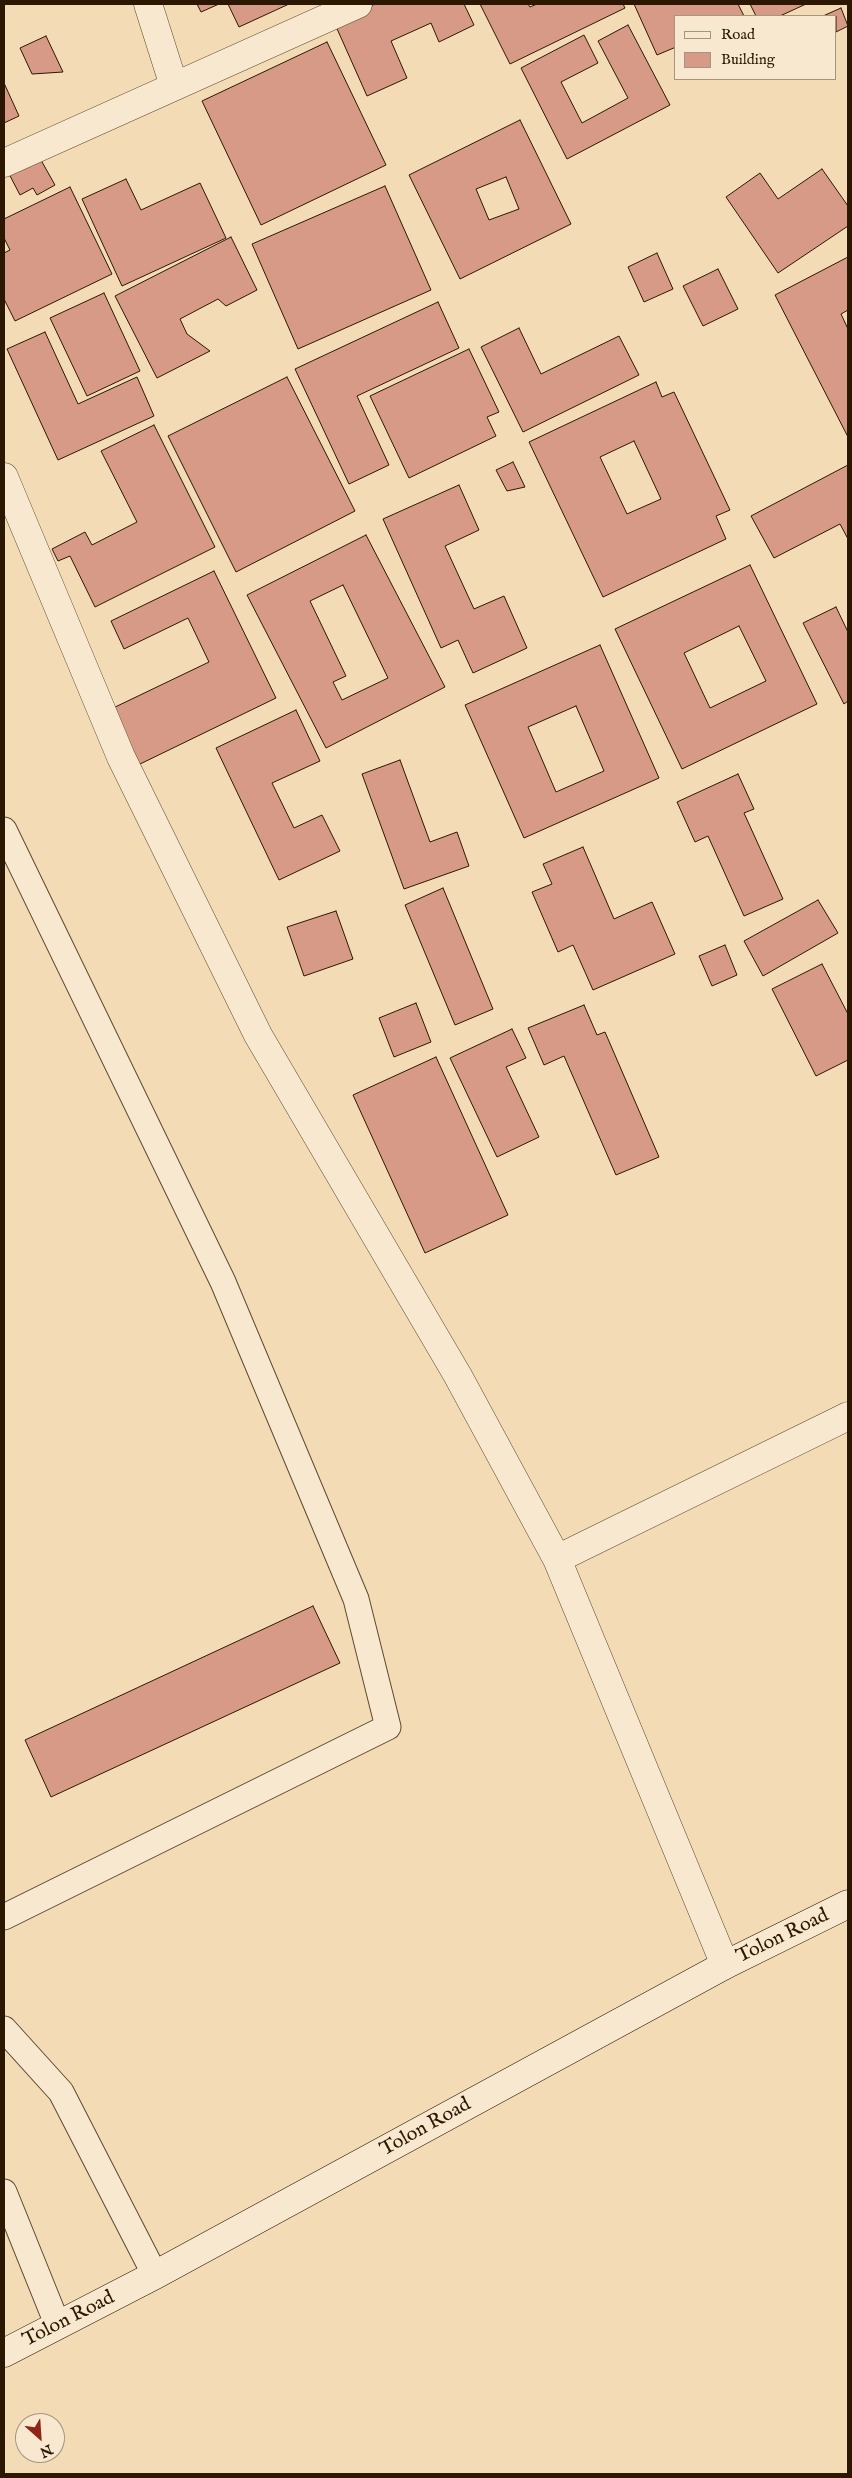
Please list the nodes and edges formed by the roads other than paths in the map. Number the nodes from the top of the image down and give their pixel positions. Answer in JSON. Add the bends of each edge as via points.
{"nodes":[{"id":1,"x":148,"y":4,"type":"edge"},
{"id":2,"x":358,"y":4,"type":"edge"},
{"id":3,"x":174,"y":86,"type":"junction"},
{"id":4,"x":4,"y":162,"type":"edge"},
{"id":5,"x":4,"y":477,"type":"edge"},
{"id":6,"x":4,"y":830,"type":"edge"},
{"id":7,"x":848,"y":1416,"type":"edge"},
{"id":8,"x":557,"y":1559,"type":"junction"},
{"id":9,"x":848,"y":1904,"type":"edge"},
{"id":10,"x":4,"y":1917,"type":"edge"},
{"id":11,"x":725,"y":1965,"type":"junction"},
{"id":12,"x":4,"y":2029,"type":"edge"},
{"id":13,"x":4,"y":2192,"type":"edge"},
{"id":14,"x":155,"y":2276,"type":"junction"},
{"id":15,"x":58,"y":2326,"type":"junction"},
{"id":16,"x":4,"y":2353,"type":"edge"}],
"edges":[{"from":1,"to":3,"type":"street"},
{"from":2,"to":3,"type":"street"},
{"from":3,"to":4,"type":"street"},
{"from":5,"to":8,"type":"street","via":[[121,757],[258,1035],[458,1376]]},
{"from":6,"to":10,"type":"lane","via":[[223,1282],[356,1598],[388,1727]]},
{"from":7,"to":8,"type":"street"},
{"from":8,"to":11,"type":"street"},
{"from":9,"to":11,"type":"street","name":"Tolon Road"},
{"from":11,"to":14,"type":"street","name":"Tolon Road"},
{"from":12,"to":14,"type":"lane","via":[[61,2092]]},
{"from":13,"to":15,"type":"lane"},
{"from":14,"to":15,"type":"street","name":"Tolon Road"},
{"from":15,"to":16,"type":"street","name":"Tolon Road"}]}
